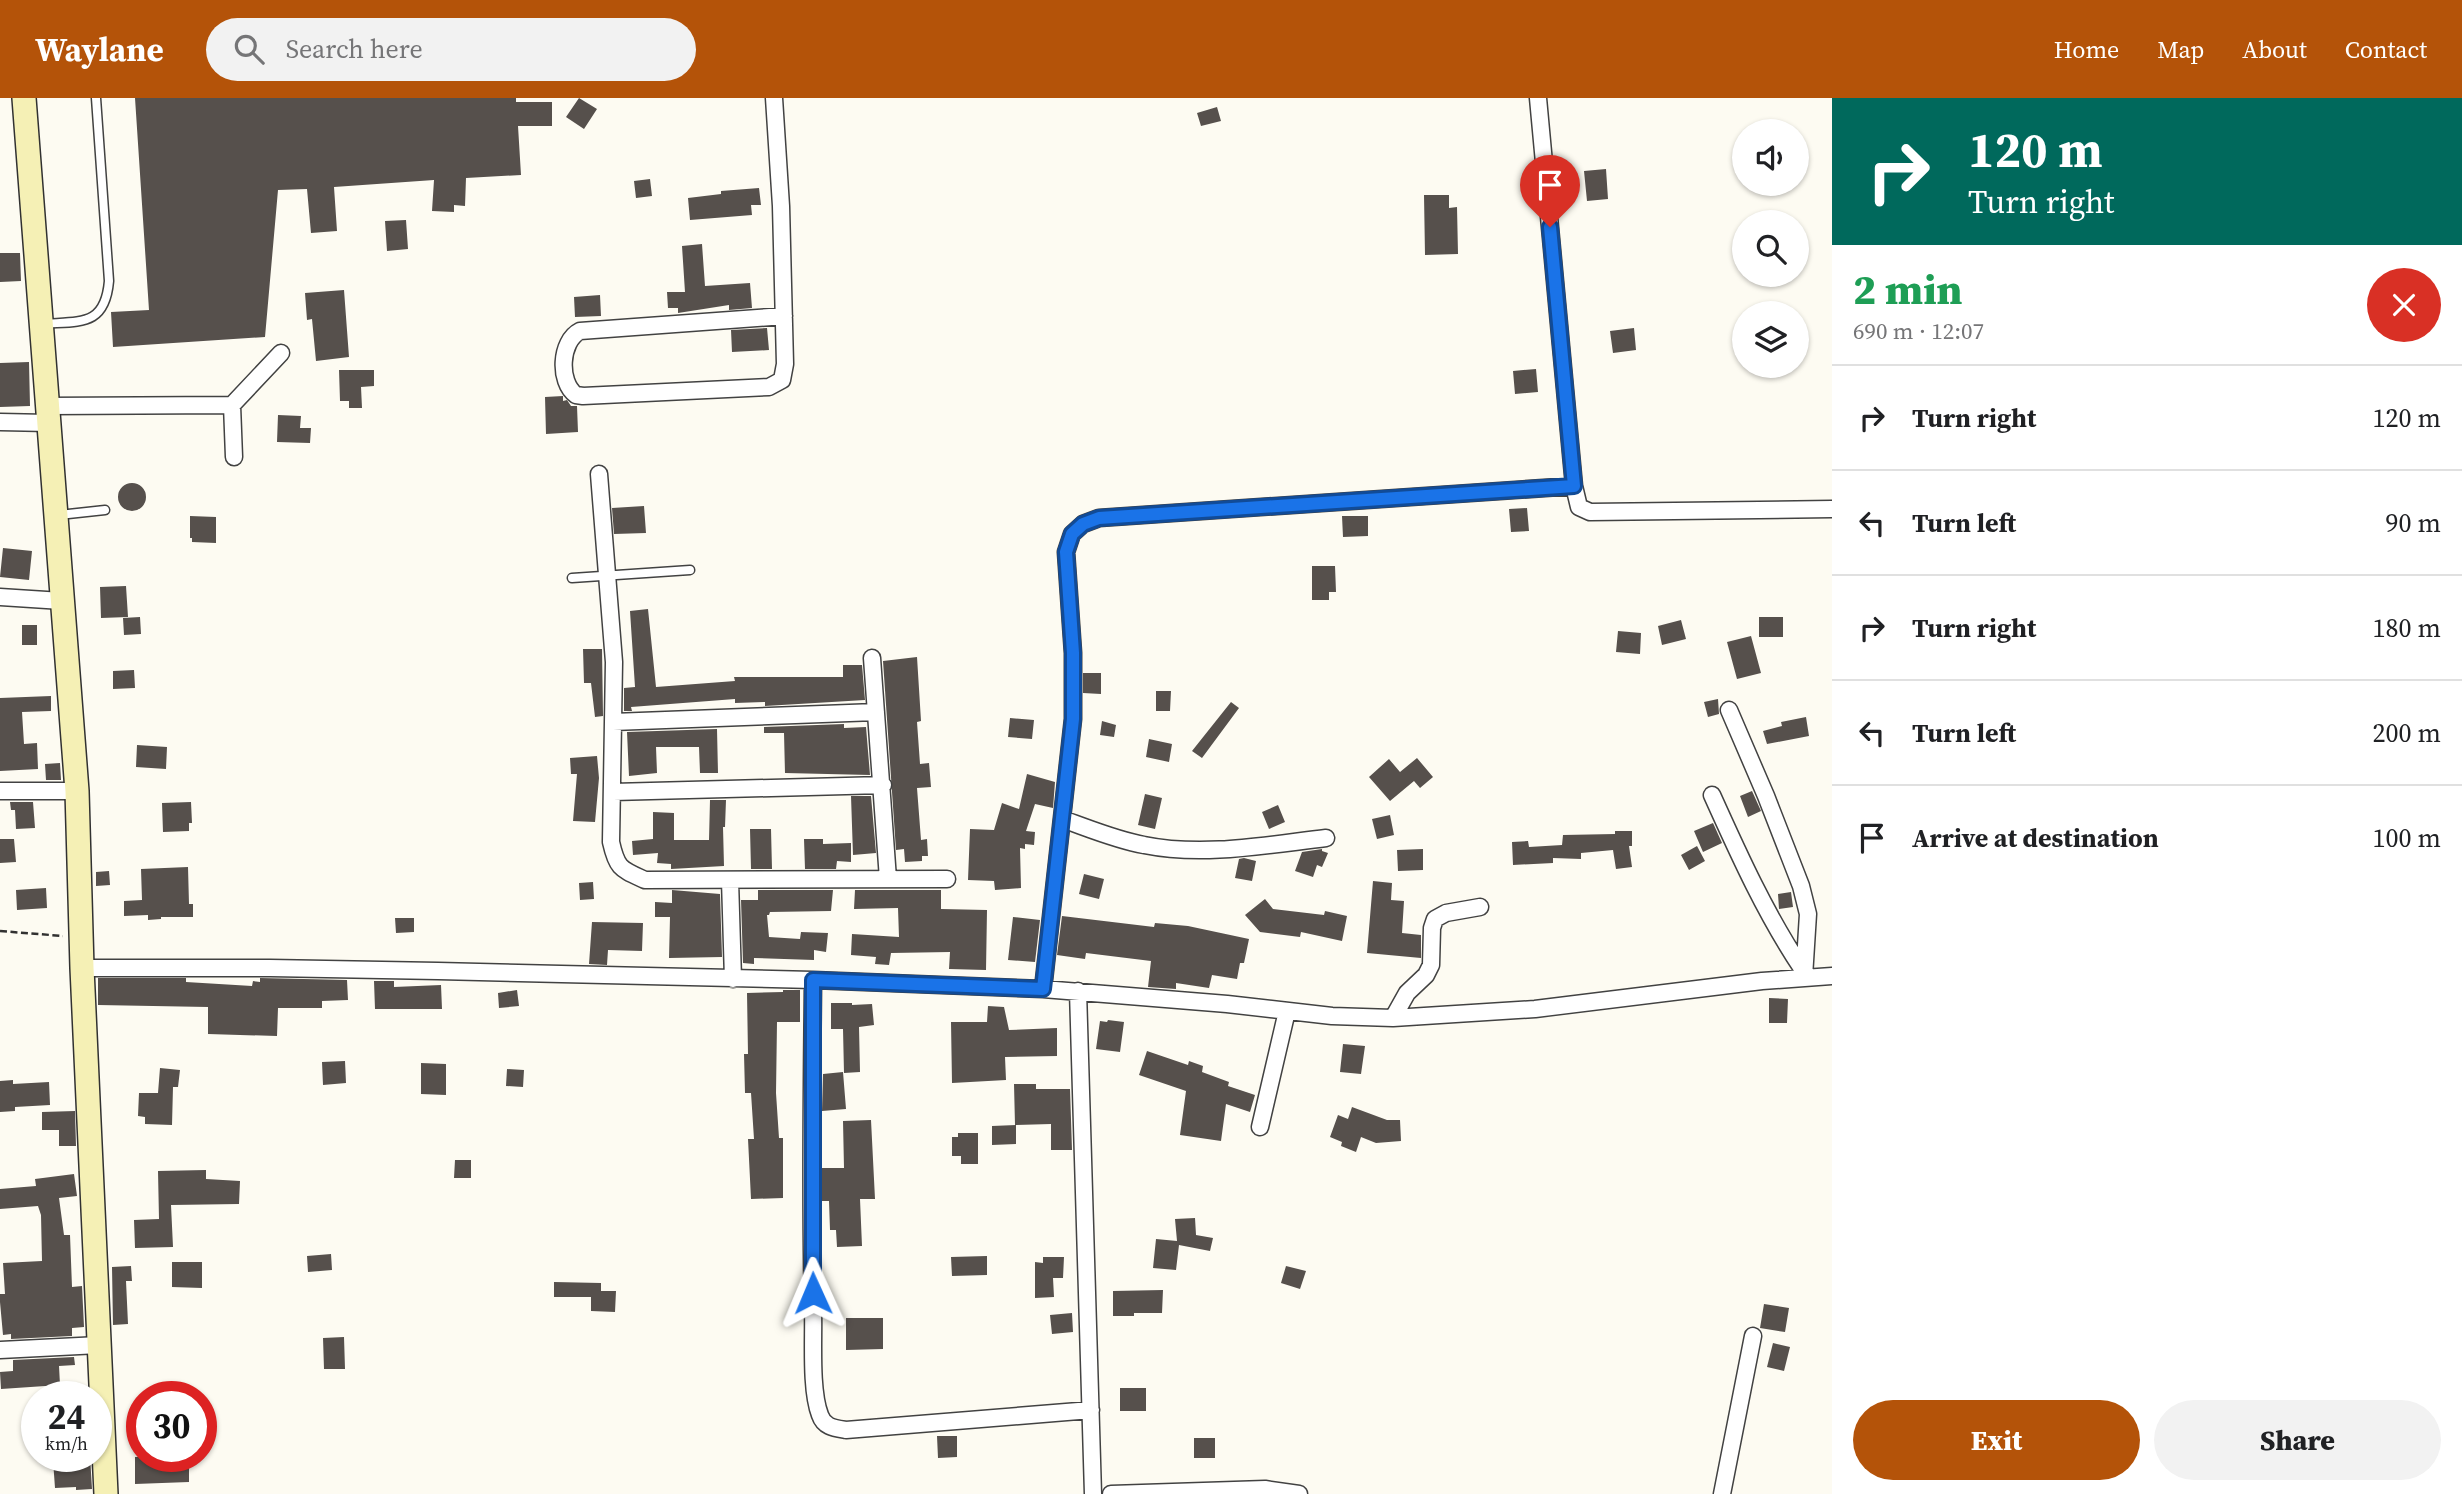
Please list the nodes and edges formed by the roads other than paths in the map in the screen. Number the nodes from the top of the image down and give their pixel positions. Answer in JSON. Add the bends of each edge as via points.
{"nodes":[{"id":1,"x":24,"y":98,"type":"edge"},
{"id":2,"x":96,"y":98,"type":"edge"},
{"id":3,"x":775,"y":98,"type":"edge"},
{"id":4,"x":1538,"y":98,"type":"edge"},
{"id":5,"x":784,"y":316,"type":"junction"},
{"id":6,"x":41,"y":324,"type":"junction"},
{"id":7,"x":281,"y":353,"type":"dead end"},
{"id":8,"x":232,"y":405,"type":"junction"},
{"id":9,"x":48,"y":415,"type":"junction"},
{"id":10,"x":0,"y":422,"type":"edge"},
{"id":11,"x":234,"y":457,"type":"dead end"},
{"id":12,"x":599,"y":474,"type":"dead end"},
{"id":13,"x":1574,"y":486,"type":"junction"},
{"id":14,"x":1832,"y":509,"type":"edge"},
{"id":15,"x":105,"y":510,"type":"dead end"},
{"id":16,"x":56,"y":515,"type":"junction"},
{"id":17,"x":690,"y":570,"type":"dead end"},
{"id":18,"x":608,"y":575,"type":"junction"},
{"id":19,"x":572,"y":578,"type":"dead end"},
{"id":20,"x":0,"y":597,"type":"edge"},
{"id":21,"x":62,"y":601,"type":"junction"},
{"id":22,"x":872,"y":659,"type":"dead end"},
{"id":23,"x":1729,"y":710,"type":"dead end"},
{"id":24,"x":876,"y":712,"type":"junction"},
{"id":25,"x":613,"y":723,"type":"junction"},
{"id":26,"x":883,"y":785,"type":"junction"},
{"id":27,"x":0,"y":791,"type":"edge"},
{"id":28,"x":77,"y":791,"type":"junction"},
{"id":29,"x":613,"y":792,"type":"junction"},
{"id":30,"x":1712,"y":794,"type":"dead end"},
{"id":31,"x":1062,"y":819,"type":"junction"},
{"id":32,"x":1326,"y":838,"type":"dead end"},
{"id":33,"x":888,"y":879,"type":"junction"},
{"id":34,"x":947,"y":879,"type":"dead end"},
{"id":35,"x":730,"y":880,"type":"junction"},
{"id":36,"x":1480,"y":908,"type":"dead end"},
{"id":37,"x":82,"y":968,"type":"junction"},
{"id":38,"x":1804,"y":974,"type":"junction"},
{"id":39,"x":1832,"y":976,"type":"edge"},
{"id":40,"x":733,"y":979,"type":"junction"},
{"id":41,"x":813,"y":980,"type":"junction"},
{"id":42,"x":1043,"y":989,"type":"junction"},
{"id":43,"x":1078,"y":991,"type":"junction"},
{"id":44,"x":1287,"y":1011,"type":"junction"},
{"id":45,"x":1394,"y":1018,"type":"junction"},
{"id":46,"x":1259,"y":1127,"type":"dead end"},
{"id":47,"x":1753,"y":1336,"type":"dead end"},
{"id":48,"x":99,"y":1345,"type":"junction"},
{"id":49,"x":0,"y":1350,"type":"edge"},
{"id":50,"x":1091,"y":1410,"type":"junction"},
{"id":51,"x":1219,"y":1492,"type":"edge"},
{"id":52,"x":106,"y":1494,"type":"edge"},
{"id":53,"x":1093,"y":1494,"type":"edge"},
{"id":54,"x":1111,"y":1494,"type":"edge"},
{"id":55,"x":1299,"y":1494,"type":"edge"},
{"id":56,"x":1722,"y":1494,"type":"edge"}],
"edges":[{"from":1,"to":6,"type":"street"},
{"from":2,"to":6,"type":"lane","via":[[108,300],[102,312],[89,318]]},
{"from":3,"to":5,"type":"street"},
{"from":4,"to":13,"type":"street"},
{"from":5,"to":5,"type":"street","via":[[785,373],[769,387],[576,396],[568,386],[565,351],[568,341],[580,331]]},
{"from":6,"to":9,"type":"street"},
{"from":7,"to":8,"type":"street"},
{"from":8,"to":9,"type":"street"},
{"from":8,"to":11,"type":"street"},
{"from":9,"to":10,"type":"street"},
{"from":9,"to":16,"type":"street"},
{"from":12,"to":18,"type":"street"},
{"from":13,"to":14,"type":"street","via":[[1579,507],[1590,512]]},
{"from":13,"to":31,"type":"street","via":[[1099,518],[1083,524],[1072,534],[1066,552],[1073,719]]},
{"from":15,"to":16,"type":"lane"},
{"from":16,"to":21,"type":"street"},
{"from":17,"to":18,"type":"lane"},
{"from":18,"to":19,"type":"lane"},
{"from":18,"to":25,"type":"street"},
{"from":20,"to":21,"type":"street"},
{"from":21,"to":28,"type":"street"},
{"from":22,"to":24,"type":"street"},
{"from":23,"to":38,"type":"street","via":[[1801,886],[1808,914]]},
{"from":24,"to":25,"type":"street"},
{"from":24,"to":26,"type":"street"},
{"from":25,"to":29,"type":"street"},
{"from":26,"to":29,"type":"street"},
{"from":26,"to":33,"type":"street"},
{"from":27,"to":28,"type":"street"},
{"from":28,"to":37,"type":"street"},
{"from":29,"to":35,"type":"street","via":[[611,842],[615,860],[625,871],[645,880]]},
{"from":30,"to":38,"type":"street","via":[[1761,901]]},
{"from":31,"to":32,"type":"street","via":[[1141,845],[1170,849]]},
{"from":31,"to":42,"type":"street"},
{"from":33,"to":34,"type":"street"},
{"from":33,"to":35,"type":"street"},
{"from":35,"to":40,"type":"street"},
{"from":36,"to":45,"type":"street","via":[[1435,919],[1431,965]]},
{"from":37,"to":40,"type":"street"},
{"from":37,"to":48,"type":"street"},
{"from":38,"to":39,"type":"street"},
{"from":38,"to":45,"type":"street","via":[[1535,1009]]},
{"from":40,"to":41,"type":"street"},
{"from":41,"to":42,"type":"street"},
{"from":41,"to":50,"type":"street","via":[[812,1265],[821,1418],[829,1427],[846,1430]]},
{"from":42,"to":43,"type":"street"},
{"from":43,"to":44,"type":"street"},
{"from":43,"to":50,"type":"street"},
{"from":44,"to":45,"type":"street"},
{"from":44,"to":46,"type":"street"},
{"from":47,"to":56,"type":"street"},
{"from":48,"to":49,"type":"street"},
{"from":48,"to":52,"type":"street"},
{"from":50,"to":53,"type":"street"},
{"from":51,"to":54,"type":"street"},
{"from":51,"to":55,"type":"street","via":[[1265,1489]]}]}
